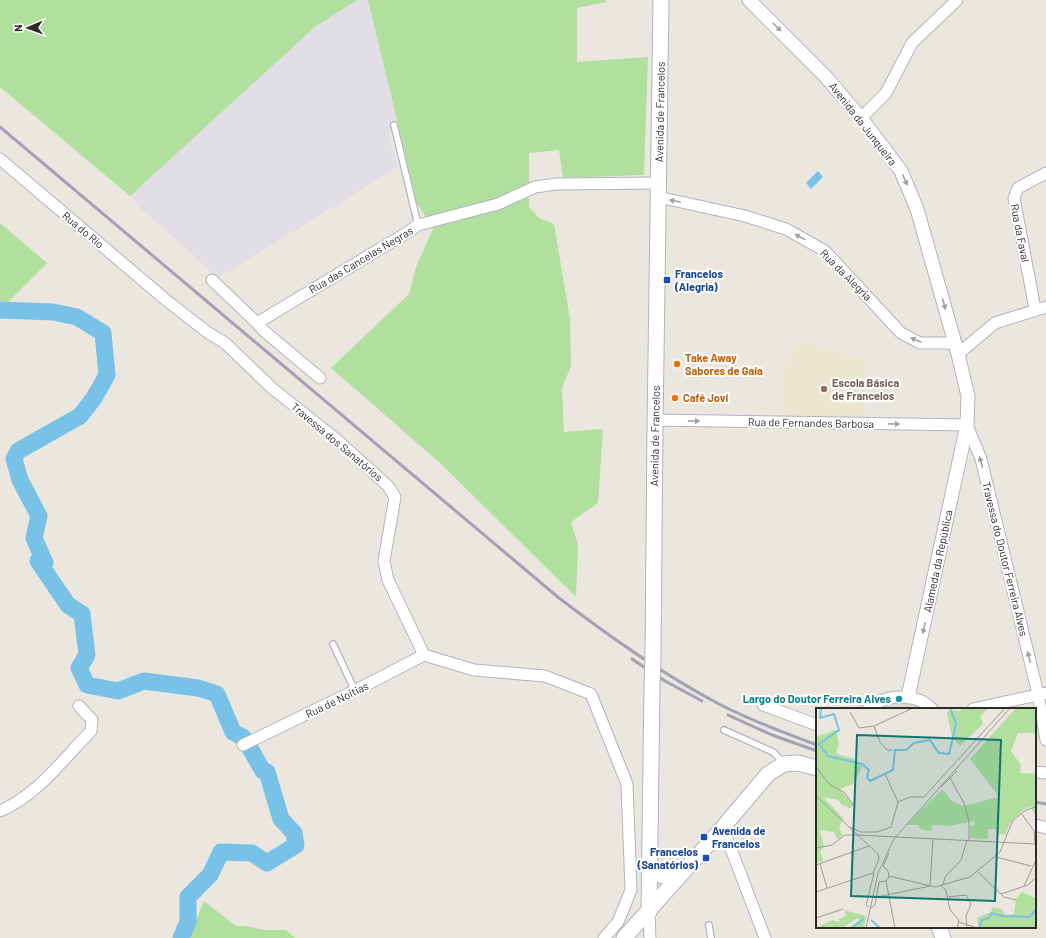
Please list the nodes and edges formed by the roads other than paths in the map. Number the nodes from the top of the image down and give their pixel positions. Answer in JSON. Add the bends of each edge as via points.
{"nodes":[{"id":1,"x":661,"y":0,"type":"edge"},
{"id":2,"x":958,"y":0,"type":"edge"},
{"id":3,"x":756,"y":3,"type":"edge"},
{"id":4,"x":861,"y":118,"type":"junction"},
{"id":5,"x":394,"y":125,"type":"dead end"},
{"id":6,"x":0,"y":159,"type":"edge"},
{"id":7,"x":1046,"y":173,"type":"edge"},
{"id":8,"x":658,"y":190,"type":"junction"},
{"id":9,"x":418,"y":225,"type":"junction"},
{"id":10,"x":212,"y":280,"type":"dead end"},
{"id":11,"x":166,"y":300,"type":"joint"},
{"id":12,"x":1046,"y":307,"type":"edge"},
{"id":13,"x":1035,"y":309,"type":"junction"},
{"id":14,"x":257,"y":323,"type":"junction"},
{"id":15,"x":956,"y":348,"type":"junction"},
{"id":16,"x":320,"y":378,"type":"dead end"},
{"id":17,"x":655,"y":420,"type":"junction"},
{"id":18,"x":967,"y":425,"type":"junction"},
{"id":19,"x":333,"y":644,"type":"dead end"},
{"id":20,"x":424,"y":655,"type":"junction"},
{"id":21,"x":355,"y":691,"type":"junction"},
{"id":22,"x":1042,"y":694,"type":"edge"},
{"id":23,"x":908,"y":697,"type":"junction"},
{"id":24,"x":763,"y":705,"type":"dead end"},
{"id":25,"x":79,"y":706,"type":"dead end"},
{"id":26,"x":869,"y":708,"type":"edge"},
{"id":27,"x":931,"y":708,"type":"edge"},
{"id":28,"x":978,"y":708,"type":"edge"},
{"id":29,"x":816,"y":725,"type":"edge"},
{"id":30,"x":724,"y":730,"type":"dead end"},
{"id":31,"x":1046,"y":740,"type":"edge"},
{"id":32,"x":246,"y":744,"type":"dead end"},
{"id":33,"x":784,"y":764,"type":"junction"},
{"id":34,"x":816,"y":768,"type":"edge"},
{"id":35,"x":1036,"y":772,"type":"edge"},
{"id":36,"x":1046,"y":773,"type":"edge"},
{"id":37,"x":0,"y":811,"type":"edge"},
{"id":38,"x":1036,"y":825,"type":"edge"},
{"id":39,"x":1046,"y":828,"type":"edge"},
{"id":40,"x":720,"y":832,"type":"junction"},
{"id":41,"x":649,"y":872,"type":"junction"},
{"id":42,"x":678,"y":878,"type":"junction"},
{"id":43,"x":649,"y":912,"type":"junction"},
{"id":44,"x":709,"y":925,"type":"dead end"},
{"id":45,"x":939,"y":928,"type":"edge"},
{"id":46,"x":604,"y":938,"type":"edge"},
{"id":47,"x":624,"y":938,"type":"edge"},
{"id":48,"x":650,"y":938,"type":"edge"},
{"id":49,"x":711,"y":938,"type":"edge"},
{"id":50,"x":765,"y":938,"type":"edge"},
{"id":51,"x":943,"y":938,"type":"edge"}],
"edges":[{"from":1,"to":8,"type":"main road","name":"Avenida de Francelos"},
{"from":2,"to":4,"type":"street","via":[[912,43],[886,93]]},
{"from":3,"to":4,"type":"street","name":"Avenida da Junqueira","one_way":true,"via":[[826,76]]},
{"from":4,"to":15,"type":"street","name":"Avenida da Junqueira","one_way":true,"via":[[901,171],[917,209]]},
{"from":5,"to":9,"type":"lane"},
{"from":6,"to":11,"type":"street","name":"Rua do Rio"},
{"from":7,"to":13,"type":"street","name":"Rua da Faval","via":[[1018,188],[1014,198]]},
{"from":8,"to":9,"type":"street","name":"Rua das Cancelas Negras","via":[[556,184],[535,187],[498,204]]},
{"from":15,"to":8,"type":"street","name":"Rua da Alegria","one_way":true,"via":[[920,343],[901,333],[825,251],[786,229]]},
{"from":8,"to":17,"type":"main road","name":"Avenida de Francelos"},
{"from":9,"to":14,"type":"street","name":"Rua das Cancelas Negras"},
{"from":10,"to":14,"type":"street"},
{"from":11,"to":20,"type":"street","name":"Travessa dos Sanatórios","via":[[225,343],[273,389],[336,439],[388,486],[395,497],[384,561],[388,580]]},
{"from":12,"to":13,"type":"street"},
{"from":13,"to":15,"type":"street","via":[[995,323]]},
{"from":14,"to":16,"type":"street"},
{"from":15,"to":18,"type":"street","name":"Avenida da Junqueira","via":[[968,396]]},
{"from":17,"to":18,"type":"street","name":"Rua de Fernandes Barbosa","one_way":true},
{"from":17,"to":41,"type":"main road","name":"Avenida de Francelos","bridge":true},
{"from":22,"to":18,"type":"street","name":"Travessa do Doutor Ferreira Alves","one_way":true,"via":[[981,459]]},
{"from":18,"to":23,"type":"street","name":"Alameda da República","one_way":true},
{"from":19,"to":21,"type":"lane"},
{"from":20,"to":21,"type":"street","name":"Rua de Noitias"},
{"from":20,"to":46,"type":"street","via":[[474,670],[545,676],[591,694],[627,784],[631,890],[618,922]]},
{"from":21,"to":32,"type":"street","name":"Rua de Noitias"},
{"from":22,"to":28,"type":"street"},
{"from":22,"to":31,"type":"street"},
{"from":23,"to":26,"type":"street","via":[[889,698]]},
{"from":23,"to":27,"type":"street"},
{"from":24,"to":29,"type":"street"},
{"from":25,"to":37,"type":"street","via":[[92,720],[91,731],[37,788]]},
{"from":30,"to":33,"type":"lane","via":[[773,752]]},
{"from":33,"to":34,"type":"main road","via":[[798,763]]},
{"from":33,"to":40,"type":"main road","via":[[768,774]]},
{"from":35,"to":36,"type":"street"},
{"from":38,"to":39,"type":"street"},
{"from":40,"to":42,"type":"main road"},
{"from":40,"to":50,"type":"street","via":[[728,841]]},
{"from":41,"to":42,"type":"main road"},
{"from":41,"to":43,"type":"main road","name":"Avenida de Francelos"},
{"from":42,"to":43,"type":"main road"},
{"from":43,"to":47,"type":"main road"},
{"from":43,"to":48,"type":"street"},
{"from":44,"to":49,"type":"lane"},
{"from":45,"to":51,"type":"main road"}]}
